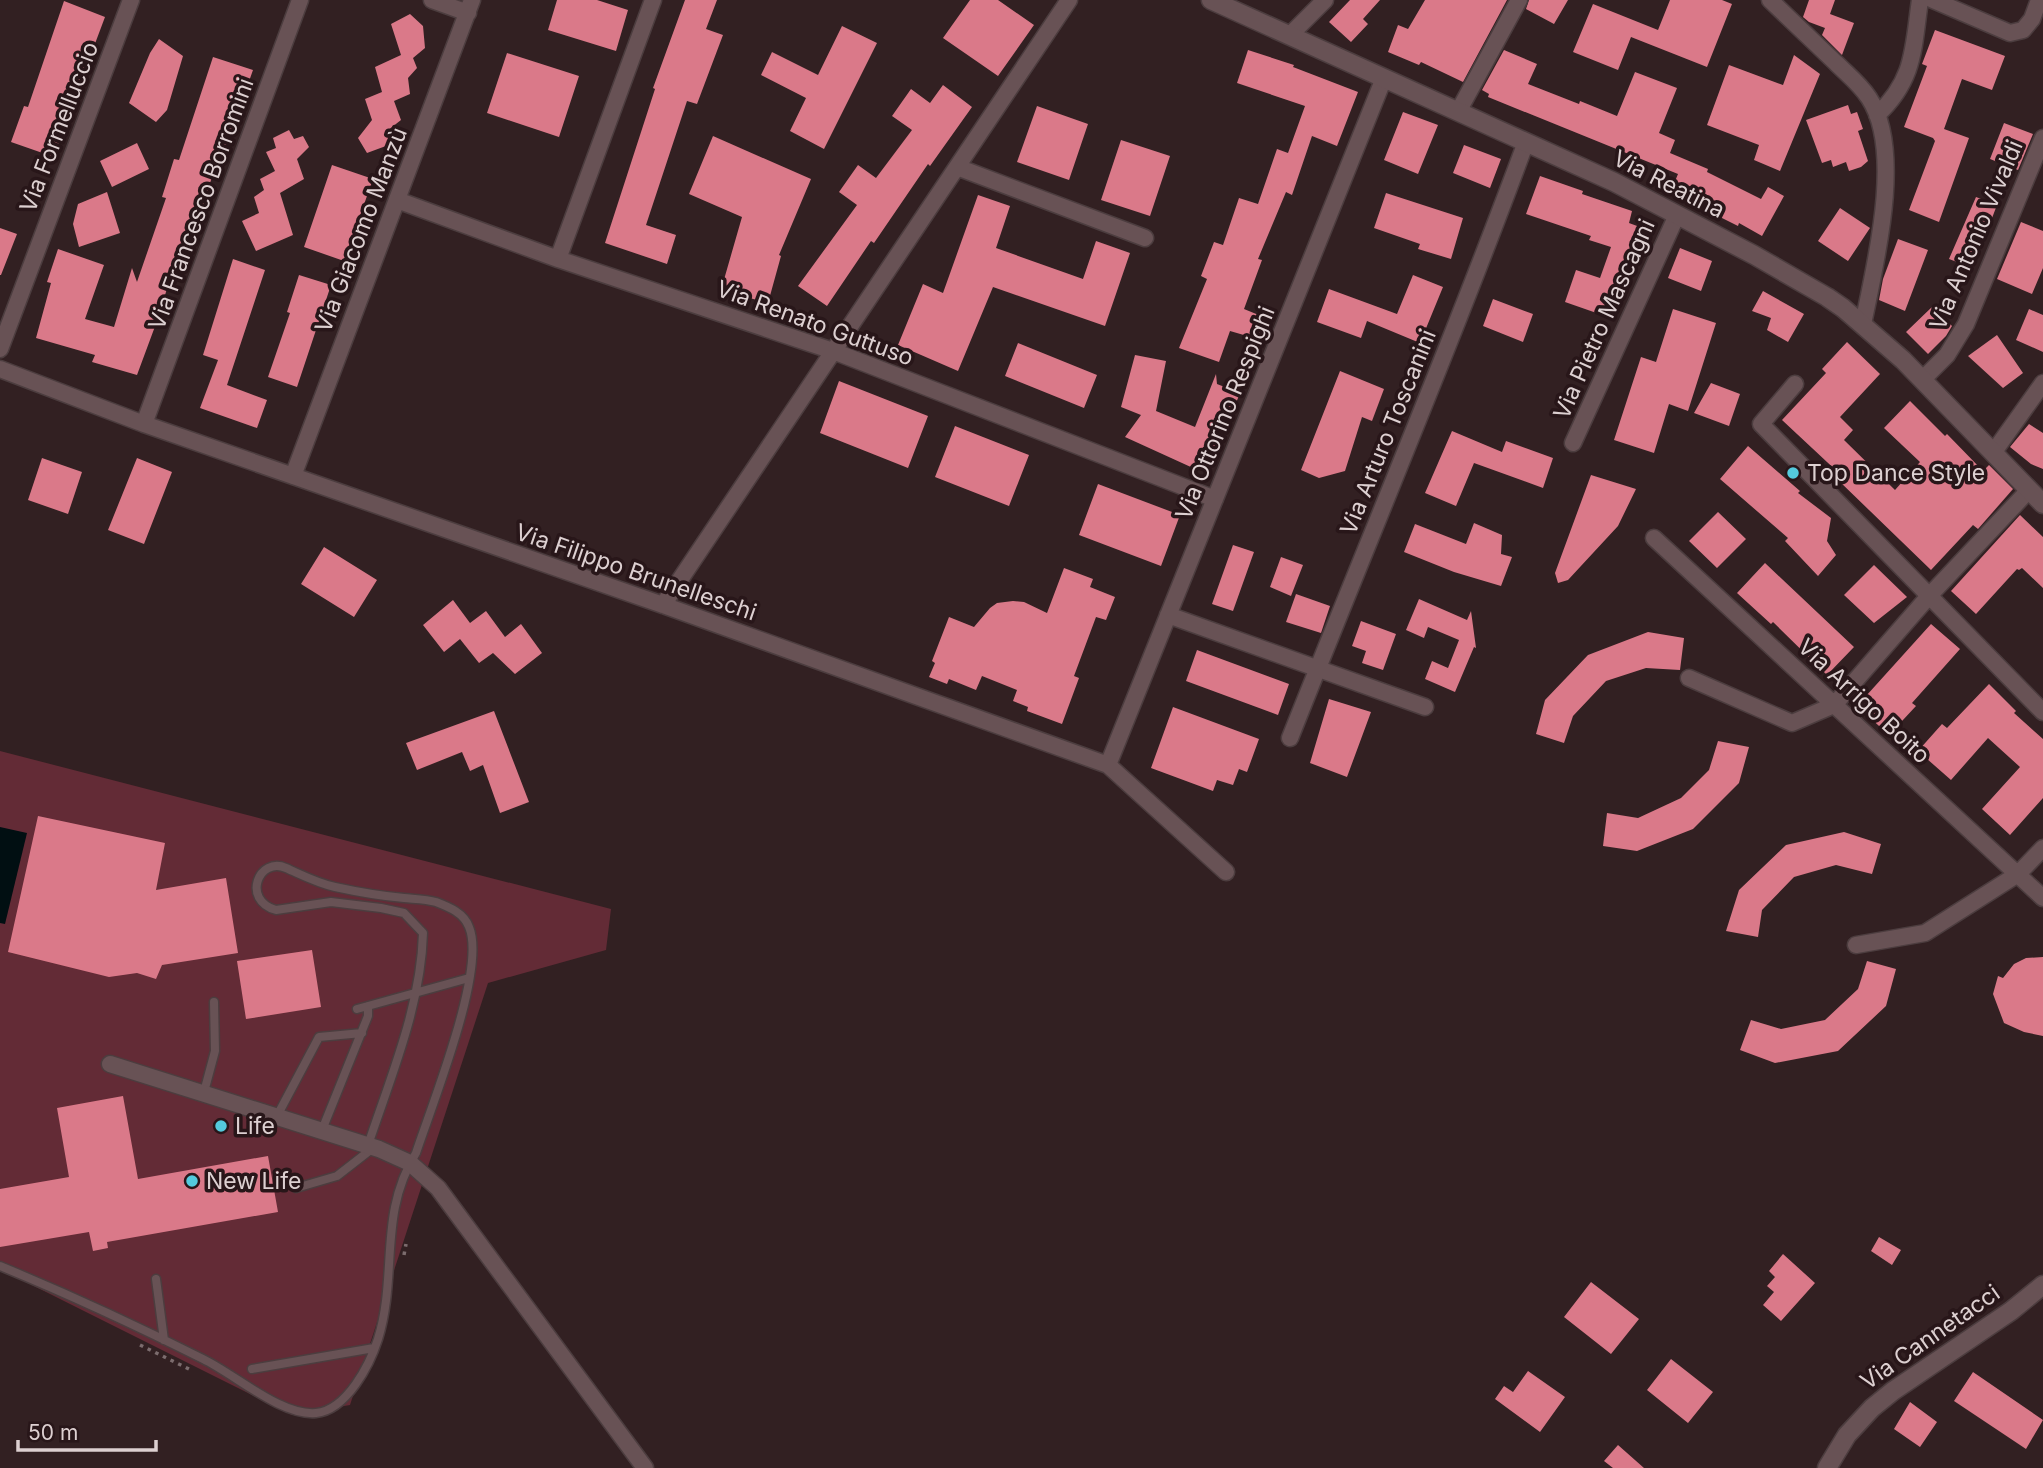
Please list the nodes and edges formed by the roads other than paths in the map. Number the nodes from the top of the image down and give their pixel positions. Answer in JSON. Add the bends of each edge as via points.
{"nodes":[{"id":1,"x":131,"y":0,"type":"edge"},
{"id":2,"x":300,"y":0,"type":"edge"},
{"id":3,"x":432,"y":0,"type":"edge"},
{"id":4,"x":653,"y":0,"type":"edge"},
{"id":5,"x":1069,"y":0,"type":"edge"},
{"id":6,"x":1211,"y":0,"type":"edge"},
{"id":7,"x":1325,"y":0,"type":"edge"},
{"id":8,"x":1519,"y":0,"type":"edge"},
{"id":9,"x":1770,"y":0,"type":"edge"},
{"id":10,"x":1920,"y":0,"type":"edge"},
{"id":11,"x":1933,"y":0,"type":"edge"},
{"id":12,"x":2039,"y":0,"type":"edge"},
{"id":13,"x":470,"y":6,"type":"edge"},
{"id":14,"x":1290,"y":35,"type":"junction"},
{"id":15,"x":1384,"y":78,"type":"junction"},
{"id":16,"x":1458,"y":112,"type":"junction"},
{"id":17,"x":1877,"y":115,"type":"junction"},
{"id":18,"x":2043,"y":138,"type":"edge"},
{"id":19,"x":1526,"y":142,"type":"junction"},
{"id":20,"x":957,"y":166,"type":"junction"},
{"id":21,"x":397,"y":200,"type":"junction"},
{"id":22,"x":1676,"y":215,"type":"junction"},
{"id":23,"x":1145,"y":238,"type":"dead end"},
{"id":24,"x":558,"y":259,"type":"junction"},
{"id":25,"x":1863,"y":324,"type":"junction"},
{"id":26,"x":0,"y":349,"type":"edge"},
{"id":27,"x":833,"y":351,"type":"junction"},
{"id":28,"x":0,"y":369,"type":"edge"},
{"id":29,"x":1922,"y":380,"type":"junction"},
{"id":30,"x":2043,"y":383,"type":"edge"},
{"id":31,"x":1795,"y":384,"type":"dead end"},
{"id":32,"x":144,"y":424,"type":"junction"},
{"id":33,"x":1573,"y":443,"type":"dead end"},
{"id":34,"x":1993,"y":453,"type":"junction"},
{"id":35,"x":293,"y":476,"type":"junction"},
{"id":36,"x":2029,"y":490,"type":"junction"},
{"id":37,"x":1215,"y":499,"type":"junction"},
{"id":38,"x":2043,"y":504,"type":"edge"},
{"id":39,"x":1654,"y":538,"type":"dead end"},
{"id":40,"x":1929,"y":596,"type":"junction"},
{"id":41,"x":663,"y":605,"type":"junction"},
{"id":42,"x":1168,"y":615,"type":"junction"},
{"id":43,"x":1317,"y":668,"type":"junction"},
{"id":44,"x":1689,"y":678,"type":"dead end"},
{"id":45,"x":1834,"y":705,"type":"junction"},
{"id":46,"x":1425,"y":707,"type":"dead end"},
{"id":47,"x":2043,"y":712,"type":"edge"},
{"id":48,"x":1290,"y":738,"type":"dead end"},
{"id":49,"x":1108,"y":765,"type":"junction"},
{"id":50,"x":2043,"y":848,"type":"edge"},
{"id":51,"x":1226,"y":872,"type":"dead end"},
{"id":52,"x":2018,"y":874,"type":"junction"},
{"id":53,"x":2043,"y":898,"type":"edge"},
{"id":54,"x":1856,"y":945,"type":"dead end"},
{"id":55,"x":469,"y":978,"type":"junction"},
{"id":56,"x":415,"y":993,"type":"junction"},
{"id":57,"x":214,"y":1002,"type":"dead end"},
{"id":58,"x":368,"y":1006,"type":"junction"},
{"id":59,"x":357,"y":1009,"type":"dead end"},
{"id":60,"x":362,"y":1032,"type":"junction"},
{"id":61,"x":110,"y":1064,"type":"dead end"},
{"id":62,"x":204,"y":1092,"type":"junction"},
{"id":63,"x":277,"y":1116,"type":"junction"},
{"id":64,"x":322,"y":1130,"type":"junction"},
{"id":65,"x":371,"y":1146,"type":"junction"},
{"id":66,"x":410,"y":1163,"type":"junction"},
{"id":67,"x":296,"y":1188,"type":"dead end"},
{"id":68,"x":0,"y":1266,"type":"edge"},
{"id":69,"x":156,"y":1279,"type":"dead end"},
{"id":70,"x":2043,"y":1285,"type":"edge"},
{"id":71,"x":163,"y":1340,"type":"junction"},
{"id":72,"x":374,"y":1348,"type":"junction"},
{"id":73,"x":252,"y":1369,"type":"dead end"},
{"id":74,"x":645,"y":1468,"type":"edge"},
{"id":75,"x":1827,"y":1468,"type":"edge"}],
"edges":[{"from":1,"to":26,"type":"street","name":"Via Formelluccio"},
{"from":2,"to":32,"type":"street","name":"Via Francesco Borromini"},
{"from":3,"to":13,"type":"street"},
{"from":4,"to":24,"type":"street"},
{"from":5,"to":20,"type":"street"},
{"from":6,"to":14,"type":"street","name":"Via Reatina"},
{"from":7,"to":14,"type":"street"},
{"from":8,"to":16,"type":"street"},
{"from":9,"to":17,"type":"street","via":[[1863,89]]},
{"from":10,"to":17,"type":"street","via":[[1908,73],[1897,94]]},
{"from":11,"to":12,"type":"street","via":[[2010,33],[2023,30]]},
{"from":13,"to":21,"type":"street","name":"Via Giacomo Manzù"},
{"from":14,"to":15,"type":"street","name":"Via Reatina"},
{"from":15,"to":16,"type":"street","name":"Via Reatina"},
{"from":15,"to":37,"type":"street","name":"Via Ottorino Respighi"},
{"from":16,"to":19,"type":"street","name":"Via Reatina"},
{"from":17,"to":25,"type":"street","via":[[1885,184]]},
{"from":18,"to":29,"type":"street","name":"Via Antonio Vivaldi","via":[[1966,324],[1947,355]]},
{"from":19,"to":22,"type":"street","name":"Via Reatina"},
{"from":19,"to":43,"type":"street","name":"Via Arturo Toscanini"},
{"from":20,"to":23,"type":"street"},
{"from":20,"to":27,"type":"street"},
{"from":21,"to":24,"type":"street","name":"Via Renato Guttuso"},
{"from":21,"to":35,"type":"street","name":"Via Giacomo Manzù"},
{"from":22,"to":25,"type":"street","name":"Via Reatina","via":[[1827,297]]},
{"from":22,"to":33,"type":"street","name":"Via Pietro Mascagni"},
{"from":24,"to":27,"type":"street","name":"Via Renato Guttuso"},
{"from":25,"to":29,"type":"street","name":"Via Reatina"},
{"from":27,"to":37,"type":"street","name":"Via Renato Guttuso"},
{"from":27,"to":41,"type":"street"},
{"from":28,"to":32,"type":"street","name":"Via Filippo Brunelleschi"},
{"from":29,"to":34,"type":"street","name":"Via Reatina"},
{"from":30,"to":34,"type":"street"},
{"from":31,"to":40,"type":"street","via":[[1761,424]]},
{"from":32,"to":35,"type":"street","name":"Via Filippo Brunelleschi"},
{"from":34,"to":36,"type":"street","name":"Via Reatina"},
{"from":35,"to":41,"type":"street","name":"Via Filippo Brunelleschi"},
{"from":36,"to":38,"type":"street","name":"Via Reatina"},
{"from":36,"to":40,"type":"street"},
{"from":37,"to":42,"type":"street","name":"Via Ottorino Respighi"},
{"from":39,"to":45,"type":"street","name":"Via Arrigo Boito"},
{"from":40,"to":45,"type":"street"},
{"from":40,"to":47,"type":"street"},
{"from":41,"to":49,"type":"street","name":"Via Filippo Brunelleschi"},
{"from":42,"to":43,"type":"street"},
{"from":42,"to":49,"type":"street","name":"Via Ottorino Respighi"},
{"from":43,"to":46,"type":"street"},
{"from":43,"to":48,"type":"street","name":"Via Arturo Toscanini"},
{"from":44,"to":45,"type":"street","via":[[1793,723]]},
{"from":45,"to":52,"type":"street","name":"Via Arrigo Boito"},
{"from":49,"to":51,"type":"street","name":"Via Filippo Brunelleschi"},
{"from":50,"to":52,"type":"street"},
{"from":52,"to":53,"type":"street","name":"Via Arrigo Boito"},
{"from":52,"to":54,"type":"street","via":[[1925,933]]},
{"from":55,"to":56,"type":"lane"},
{"from":55,"to":56,"type":"lane","via":[[474,953],[469,927],[457,911],[434,901],[335,887],[284,867],[270,867],[259,877],[258,898],[276,910],[331,902],[404,913],[423,933]]},
{"from":55,"to":66,"type":"lane","via":[[465,1006]]},
{"from":56,"to":58,"type":"lane"},
{"from":56,"to":65,"type":"lane"},
{"from":57,"to":62,"type":"lane","via":[[215,1051]]},
{"from":58,"to":59,"type":"lane"},
{"from":58,"to":60,"type":"lane"},
{"from":60,"to":63,"type":"lane","via":[[319,1037]]},
{"from":60,"to":64,"type":"lane"},
{"from":61,"to":62,"type":"street"},
{"from":62,"to":63,"type":"street"},
{"from":63,"to":64,"type":"street"},
{"from":64,"to":65,"type":"street"},
{"from":65,"to":66,"type":"street"},
{"from":65,"to":67,"type":"lane","via":[[337,1175]]},
{"from":66,"to":72,"type":"lane","via":[[394,1205],[388,1295]]},
{"from":66,"to":74,"type":"street","via":[[439,1188]]},
{"from":68,"to":71,"type":"lane"},
{"from":69,"to":71,"type":"lane"},
{"from":70,"to":75,"type":"street","name":"Via Cannetacci","via":[[1872,1408],[1847,1435]]},
{"from":71,"to":72,"type":"lane","via":[[205,1359],[281,1406],[316,1413],[338,1404],[354,1387]]},
{"from":72,"to":73,"type":"lane"}]}
